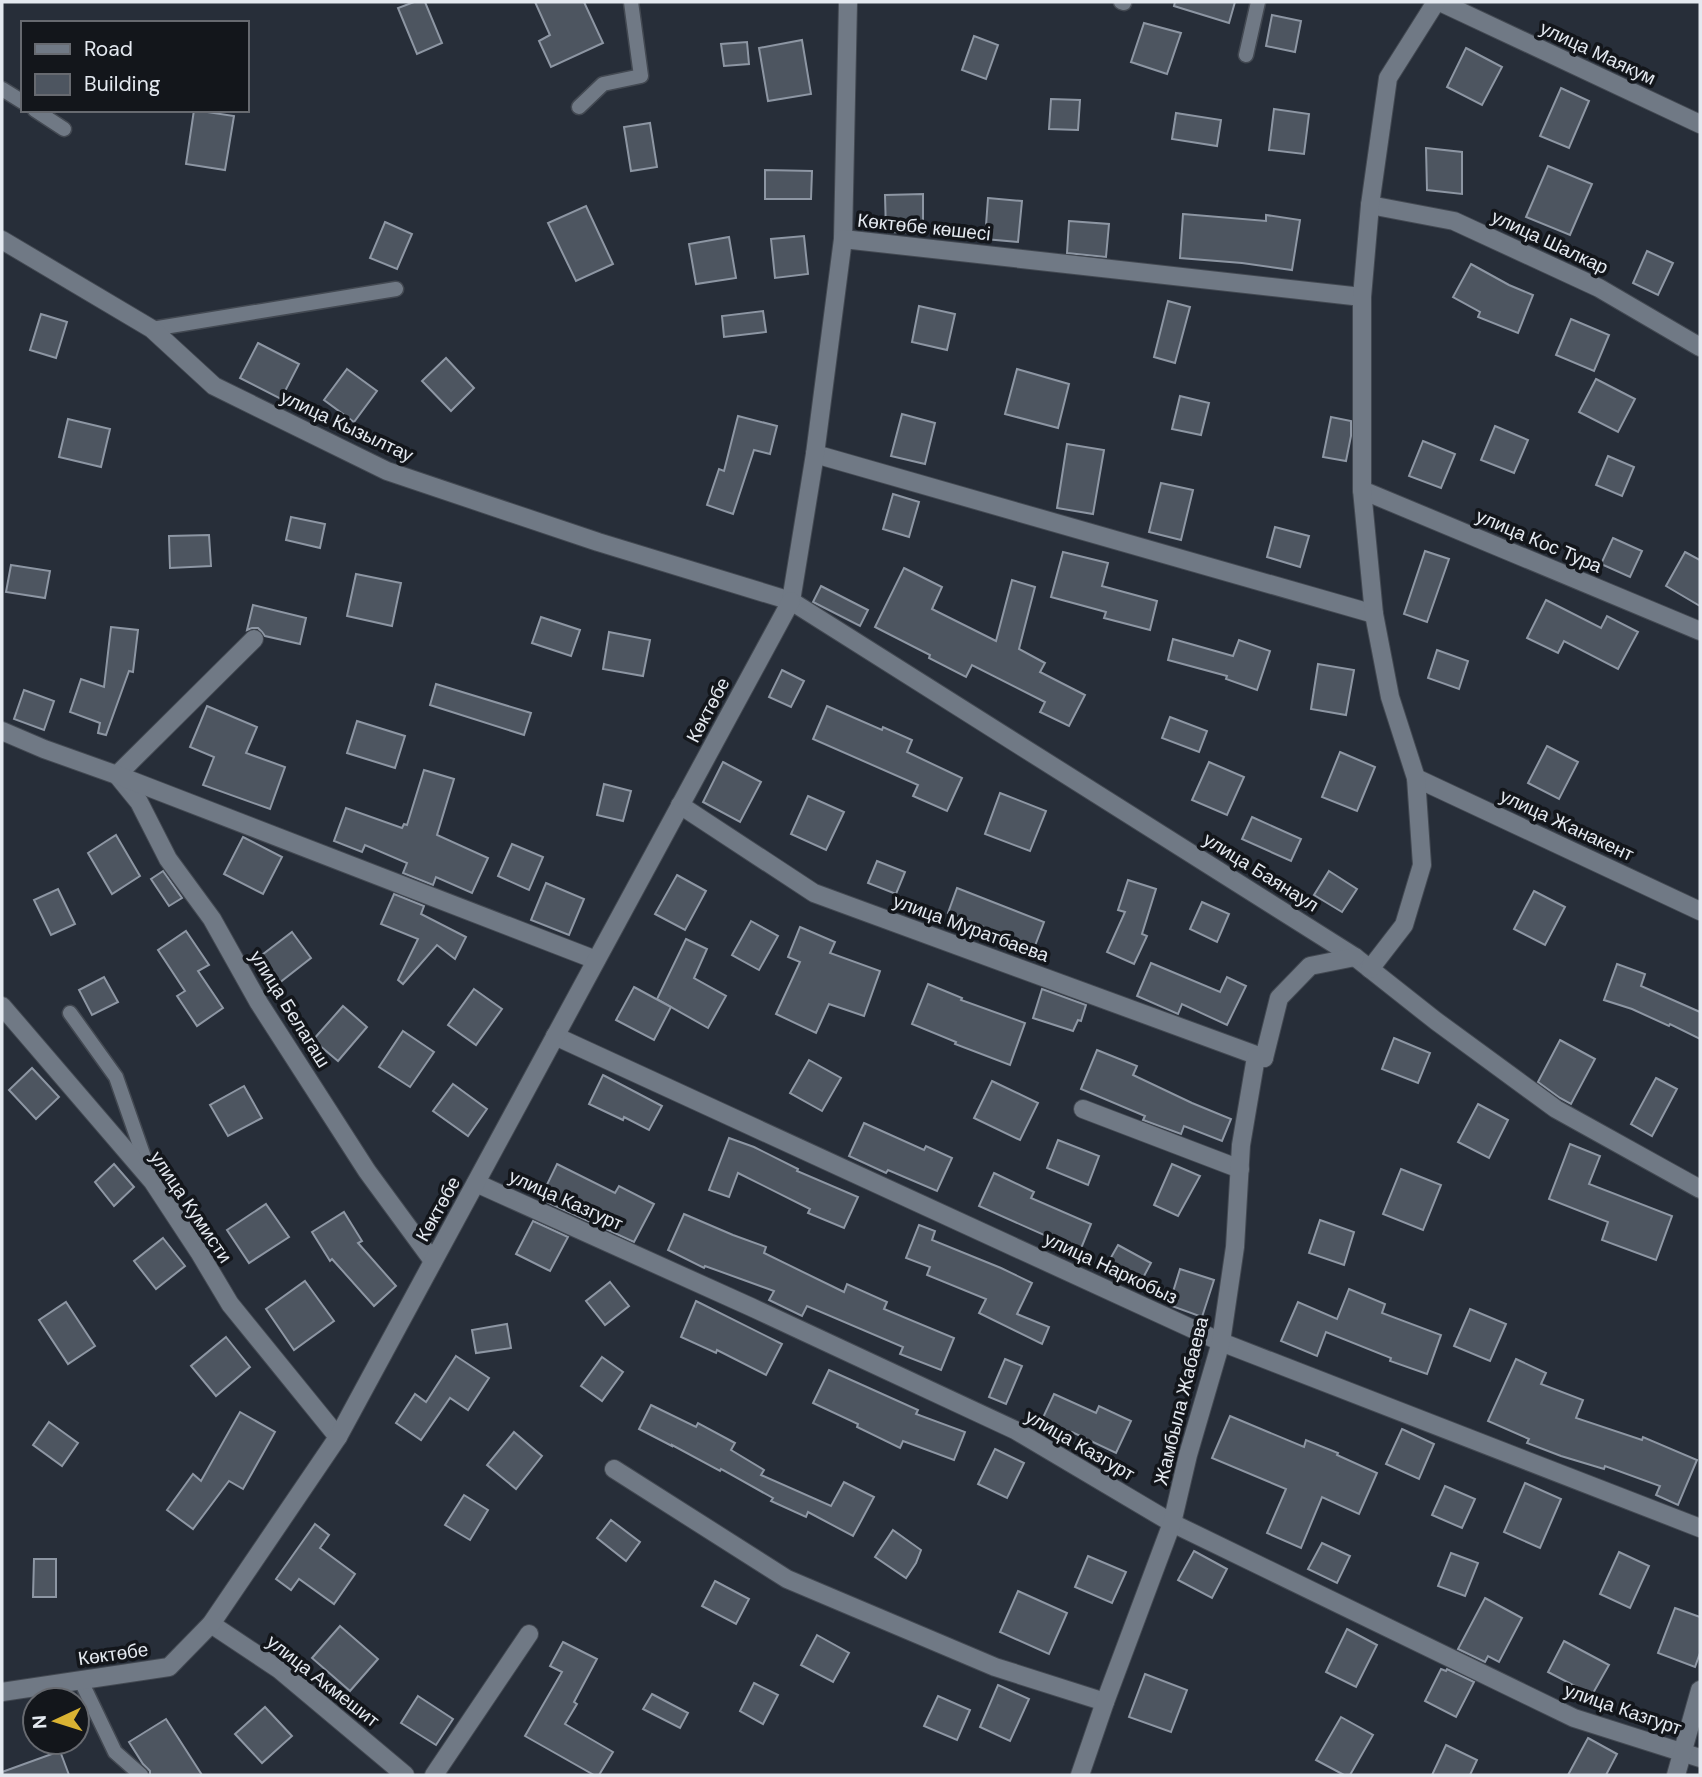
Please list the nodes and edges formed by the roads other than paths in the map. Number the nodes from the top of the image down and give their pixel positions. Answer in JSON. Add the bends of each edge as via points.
{"nodes":[{"id":1,"x":631,"y":2,"type":"edge"},
{"id":2,"x":849,"y":2,"type":"edge"},
{"id":3,"x":1258,"y":2,"type":"edge"},
{"id":4,"x":1438,"y":2,"type":"edge"},
{"id":5,"x":1246,"y":55,"type":"dead end"},
{"id":6,"x":2,"y":89,"type":"edge"},
{"id":7,"x":21,"y":101,"type":"edge"},
{"id":8,"x":579,"y":107,"type":"dead end"},
{"id":9,"x":39,"y":112,"type":"edge"},
{"id":10,"x":1700,"y":124,"type":"edge"},
{"id":11,"x":64,"y":129,"type":"dead end"},
{"id":12,"x":1370,"y":205,"type":"junction"},
{"id":13,"x":843,"y":239,"type":"junction"},
{"id":14,"x":2,"y":240,"type":"edge"},
{"id":15,"x":396,"y":289,"type":"dead end"},
{"id":16,"x":1362,"y":297,"type":"junction"},
{"id":17,"x":152,"y":330,"type":"junction"},
{"id":18,"x":1700,"y":347,"type":"edge"},
{"id":19,"x":815,"y":454,"type":"junction"},
{"id":20,"x":1362,"y":489,"type":"junction"},
{"id":21,"x":791,"y":601,"type":"junction"},
{"id":22,"x":1374,"y":614,"type":"junction"},
{"id":23,"x":1700,"y":631,"type":"edge"},
{"id":24,"x":254,"y":639,"type":"dead end"},
{"id":25,"x":2,"y":731,"type":"edge"},
{"id":26,"x":117,"y":775,"type":"junction"},
{"id":27,"x":1416,"y":778,"type":"junction"},
{"id":28,"x":680,"y":805,"type":"junction"},
{"id":29,"x":1700,"y":911,"type":"edge"},
{"id":30,"x":1355,"y":957,"type":"junction"},
{"id":31,"x":596,"y":960,"type":"junction"},
{"id":32,"x":1370,"y":969,"type":"junction"},
{"id":33,"x":2,"y":1006,"type":"edge"},
{"id":34,"x":70,"y":1013,"type":"dead end"},
{"id":35,"x":555,"y":1036,"type":"junction"},
{"id":36,"x":1264,"y":1058,"type":"junction"},
{"id":37,"x":1083,"y":1110,"type":"dead end"},
{"id":38,"x":1240,"y":1169,"type":"junction"},
{"id":39,"x":153,"y":1182,"type":"junction"},
{"id":40,"x":476,"y":1183,"type":"junction"},
{"id":41,"x":1700,"y":1189,"type":"edge"},
{"id":42,"x":433,"y":1261,"type":"junction"},
{"id":43,"x":1221,"y":1342,"type":"junction"},
{"id":44,"x":338,"y":1437,"type":"junction"},
{"id":45,"x":614,"y":1469,"type":"dead end"},
{"id":46,"x":1172,"y":1523,"type":"junction"},
{"id":47,"x":1700,"y":1528,"type":"edge"},
{"id":48,"x":211,"y":1625,"type":"junction"},
{"id":49,"x":529,"y":1634,"type":"dead end"},
{"id":50,"x":81,"y":1681,"type":"junction"},
{"id":51,"x":1700,"y":1690,"type":"edge"},
{"id":52,"x":2,"y":1692,"type":"edge"},
{"id":53,"x":1105,"y":1702,"type":"junction"},
{"id":54,"x":1682,"y":1752,"type":"junction"},
{"id":55,"x":1700,"y":1758,"type":"edge"},
{"id":56,"x":141,"y":1775,"type":"edge"},
{"id":57,"x":405,"y":1775,"type":"edge"},
{"id":58,"x":434,"y":1775,"type":"edge"},
{"id":59,"x":1080,"y":1775,"type":"edge"},
{"id":60,"x":1676,"y":1775,"type":"edge"}],
"edges":[{"from":1,"to":8,"type":"lane","via":[[640,76],[603,83]]},
{"from":2,"to":13,"type":"street"},
{"from":3,"to":5,"type":"lane"},
{"from":4,"to":10,"type":"street","name":"улица Маякум"},
{"from":4,"to":12,"type":"street","via":[[1388,78]]},
{"from":6,"to":7,"type":"lane"},
{"from":9,"to":11,"type":"lane"},
{"from":12,"to":16,"type":"street"},
{"from":12,"to":18,"type":"street","name":"улица Шалкар","via":[[1454,221],[1599,288]]},
{"from":13,"to":16,"type":"street","name":"Көктөбе көшесі"},
{"from":13,"to":19,"type":"street","name":"Көктөбе көшесі"},
{"from":14,"to":17,"type":"street","name":"улица Кызылтау"},
{"from":15,"to":17,"type":"lane"},
{"from":16,"to":20,"type":"street"},
{"from":17,"to":21,"type":"street","name":"улица Кызылтау","via":[[214,386],[387,471]]},
{"from":19,"to":21,"type":"street","name":"Көктөбе көшесі"},
{"from":19,"to":22,"type":"street"},
{"from":20,"to":22,"type":"street"},
{"from":20,"to":23,"type":"street","name":"улица Кос Тура"},
{"from":21,"to":28,"type":"street","name":"Көктөбе"},
{"from":21,"to":30,"type":"street","name":"улица Баянаул"},
{"from":22,"to":27,"type":"street","via":[[1390,697]]},
{"from":24,"to":26,"type":"street"},
{"from":25,"to":26,"type":"street"},
{"from":26,"to":31,"type":"street"},
{"from":26,"to":42,"type":"street","name":"улица Белагаш","via":[[139,802],[168,859],[212,919],[259,1003],[367,1171]]},
{"from":27,"to":29,"type":"street","name":"улица Жанакент"},
{"from":27,"to":32,"type":"street","via":[[1422,865],[1404,925]]},
{"from":28,"to":31,"type":"street","name":"Көктөбе"},
{"from":28,"to":36,"type":"street","name":"улица Муратбаева","via":[[814,893]]},
{"from":30,"to":32,"type":"street","name":"улица Баянаул"},
{"from":30,"to":36,"type":"street","name":"Жамбыла Жабаева","via":[[1310,966],[1279,998]]},
{"from":31,"to":35,"type":"street","name":"Көктөбе"},
{"from":32,"to":41,"type":"street","name":"улица Баянаул","via":[[1556,1109]]},
{"from":33,"to":39,"type":"street","name":"улица Кумисти"},
{"from":34,"to":39,"type":"lane","via":[[116,1077]]},
{"from":35,"to":40,"type":"street","name":"Көктөбе"},
{"from":35,"to":43,"type":"street","name":"улица Наркобыз"},
{"from":36,"to":38,"type":"street","name":"Жамбыла Жабаева","via":[[1256,1057]]},
{"from":37,"to":38,"type":"street"},
{"from":38,"to":43,"type":"street","name":"Жамбыла Жабаева","via":[[1235,1247]]},
{"from":39,"to":44,"type":"street","name":"улица Кумисти","via":[[230,1304]]},
{"from":40,"to":42,"type":"street","name":"Көктөбе"},
{"from":40,"to":46,"type":"street","name":"улица Казгурт","via":[[1014,1430]]},
{"from":42,"to":44,"type":"street","name":"Көктөбе"},
{"from":43,"to":46,"type":"street","name":"Жамбыла Жабаева"},
{"from":43,"to":47,"type":"street","name":"улица Наркобыз"},
{"from":44,"to":48,"type":"street","name":"Көктөбе"},
{"from":45,"to":53,"type":"street","via":[[787,1579],[995,1667]]},
{"from":46,"to":53,"type":"street","name":"Жамбыла Жабаева"},
{"from":46,"to":54,"type":"street","name":"улица Казгурт","via":[[1574,1718]]},
{"from":48,"to":50,"type":"street","name":"Көктөбе","via":[[169,1667]]},
{"from":48,"to":57,"type":"street","name":"улица Акмешит","via":[[280,1670]]},
{"from":49,"to":58,"type":"street"},
{"from":50,"to":52,"type":"street","name":"Көктөбе"},
{"from":50,"to":56,"type":"lane","via":[[115,1752]]},
{"from":51,"to":54,"type":"street"},
{"from":53,"to":59,"type":"street","name":"Жамбыла Жабаева"},
{"from":54,"to":55,"type":"street","name":"улица Казгурт"},
{"from":54,"to":60,"type":"street"}]}
